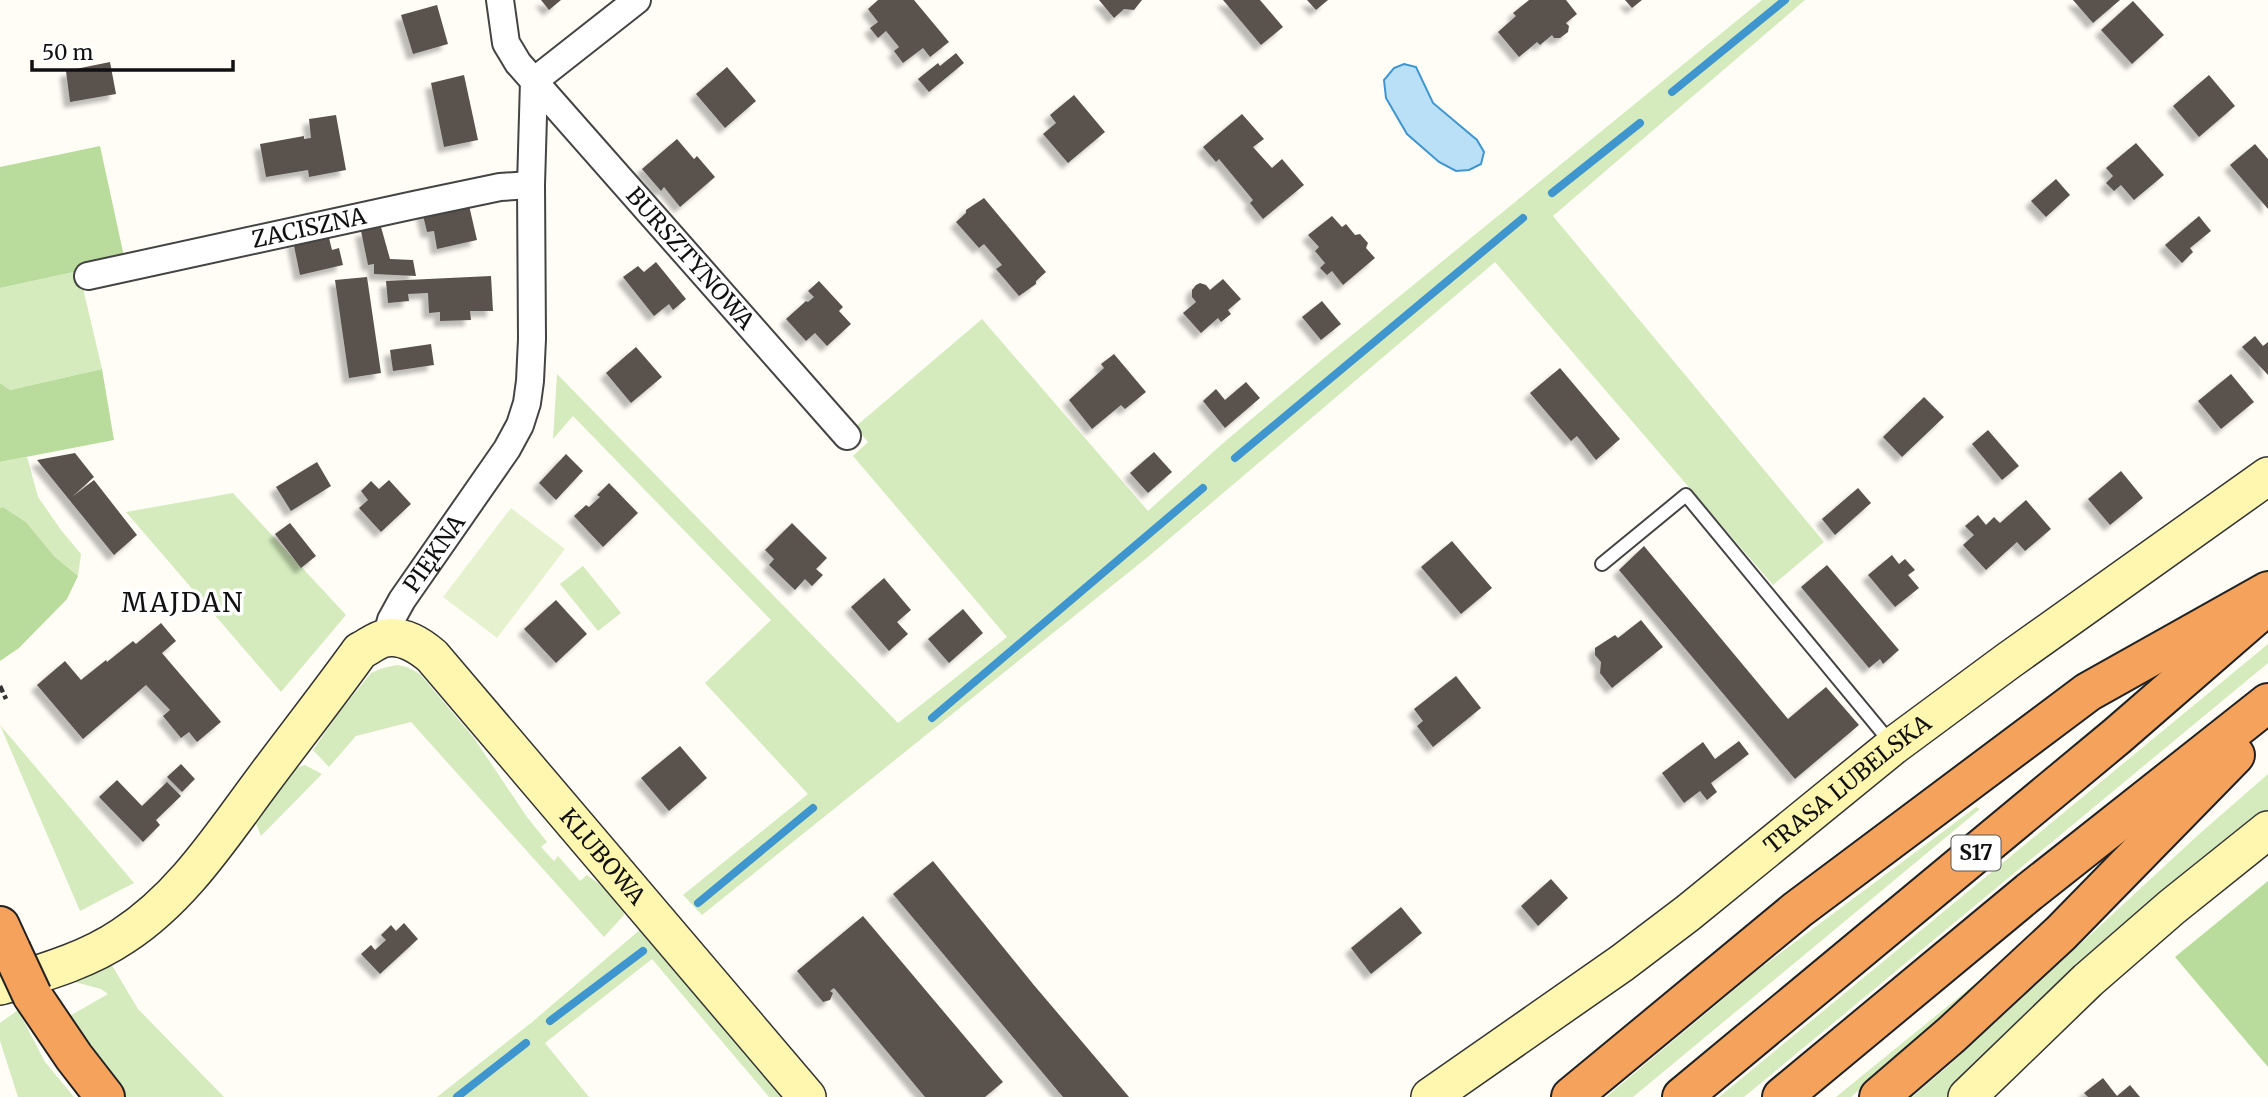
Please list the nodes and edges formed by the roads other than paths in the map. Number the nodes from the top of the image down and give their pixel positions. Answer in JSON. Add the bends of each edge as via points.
{"nodes":[{"id":1,"x":500,"y":0,"type":"edge"},
{"id":2,"x":637,"y":0,"type":"edge"},
{"id":3,"x":534,"y":81,"type":"junction"},
{"id":4,"x":531,"y":185,"type":"junction"},
{"id":5,"x":88,"y":275,"type":"dead end"},
{"id":6,"x":847,"y":436,"type":"dead end"},
{"id":7,"x":2268,"y":476,"type":"edge"},
{"id":8,"x":1602,"y":564,"type":"dead end"},
{"id":9,"x":2268,"y":591,"type":"edge"},
{"id":10,"x":2268,"y":605,"type":"edge"},
{"id":11,"x":386,"y":638,"type":"junction"},
{"id":12,"x":2268,"y":703,"type":"edge"},
{"id":13,"x":2268,"y":721,"type":"edge"},
{"id":14,"x":1893,"y":746,"type":"junction"},
{"id":15,"x":2268,"y":830,"type":"edge"},
{"id":16,"x":6,"y":938,"type":"edge"},
{"id":17,"x":16,"y":990,"type":"edge"},
{"id":18,"x":1979,"y":1090,"type":"edge"},
{"id":19,"x":106,"y":1097,"type":"edge"},
{"id":20,"x":807,"y":1097,"type":"edge"},
{"id":21,"x":1430,"y":1097,"type":"edge"},
{"id":22,"x":1571,"y":1097,"type":"edge"},
{"id":23,"x":1682,"y":1097,"type":"edge"},
{"id":24,"x":1782,"y":1097,"type":"edge"},
{"id":25,"x":1879,"y":1097,"type":"edge"}],
"edges":[{"from":1,"to":3,"type":"street","name":"BURSZTYNOWA","via":[[506,43]]},
{"from":2,"to":3,"type":"street"},
{"from":3,"to":4,"type":"street","name":"PIĘKNA"},
{"from":3,"to":6,"type":"street","name":"BURSZTYNOWA"},
{"from":4,"to":5,"type":"street","name":"ZACISZNA","via":[[500,187]]},
{"from":4,"to":11,"type":"street","name":"PIĘKNA","via":[[532,339],[520,425],[402,600]]},
{"from":7,"to":14,"type":"street","name":"TRASA LUBELSKA"},
{"from":8,"to":14,"type":"lane","via":[[1686,495]]},
{"from":9,"to":22,"type":"highway","via":[[2088,692],[1797,910]]},
{"from":10,"to":23,"type":"highway","number":"S17"},
{"from":11,"to":17,"type":"street","via":[[360,651],[202,862],[157,911],[121,938]]},
{"from":11,"to":20,"type":"street","name":"KLUBOWA","via":[[405,639],[432,656]]},
{"from":12,"to":24,"type":"highway","via":[[2018,901]]},
{"from":13,"to":25,"type":"highway","via":[[2061,933]]},
{"from":14,"to":21,"type":"street","name":"TRASA LUBELSKA","via":[[1688,913]]},
{"from":15,"to":18,"type":"street","via":[[2088,980]]},
{"from":16,"to":17,"type":"highway","bridge":true},
{"from":17,"to":19,"type":"highway"}]}
